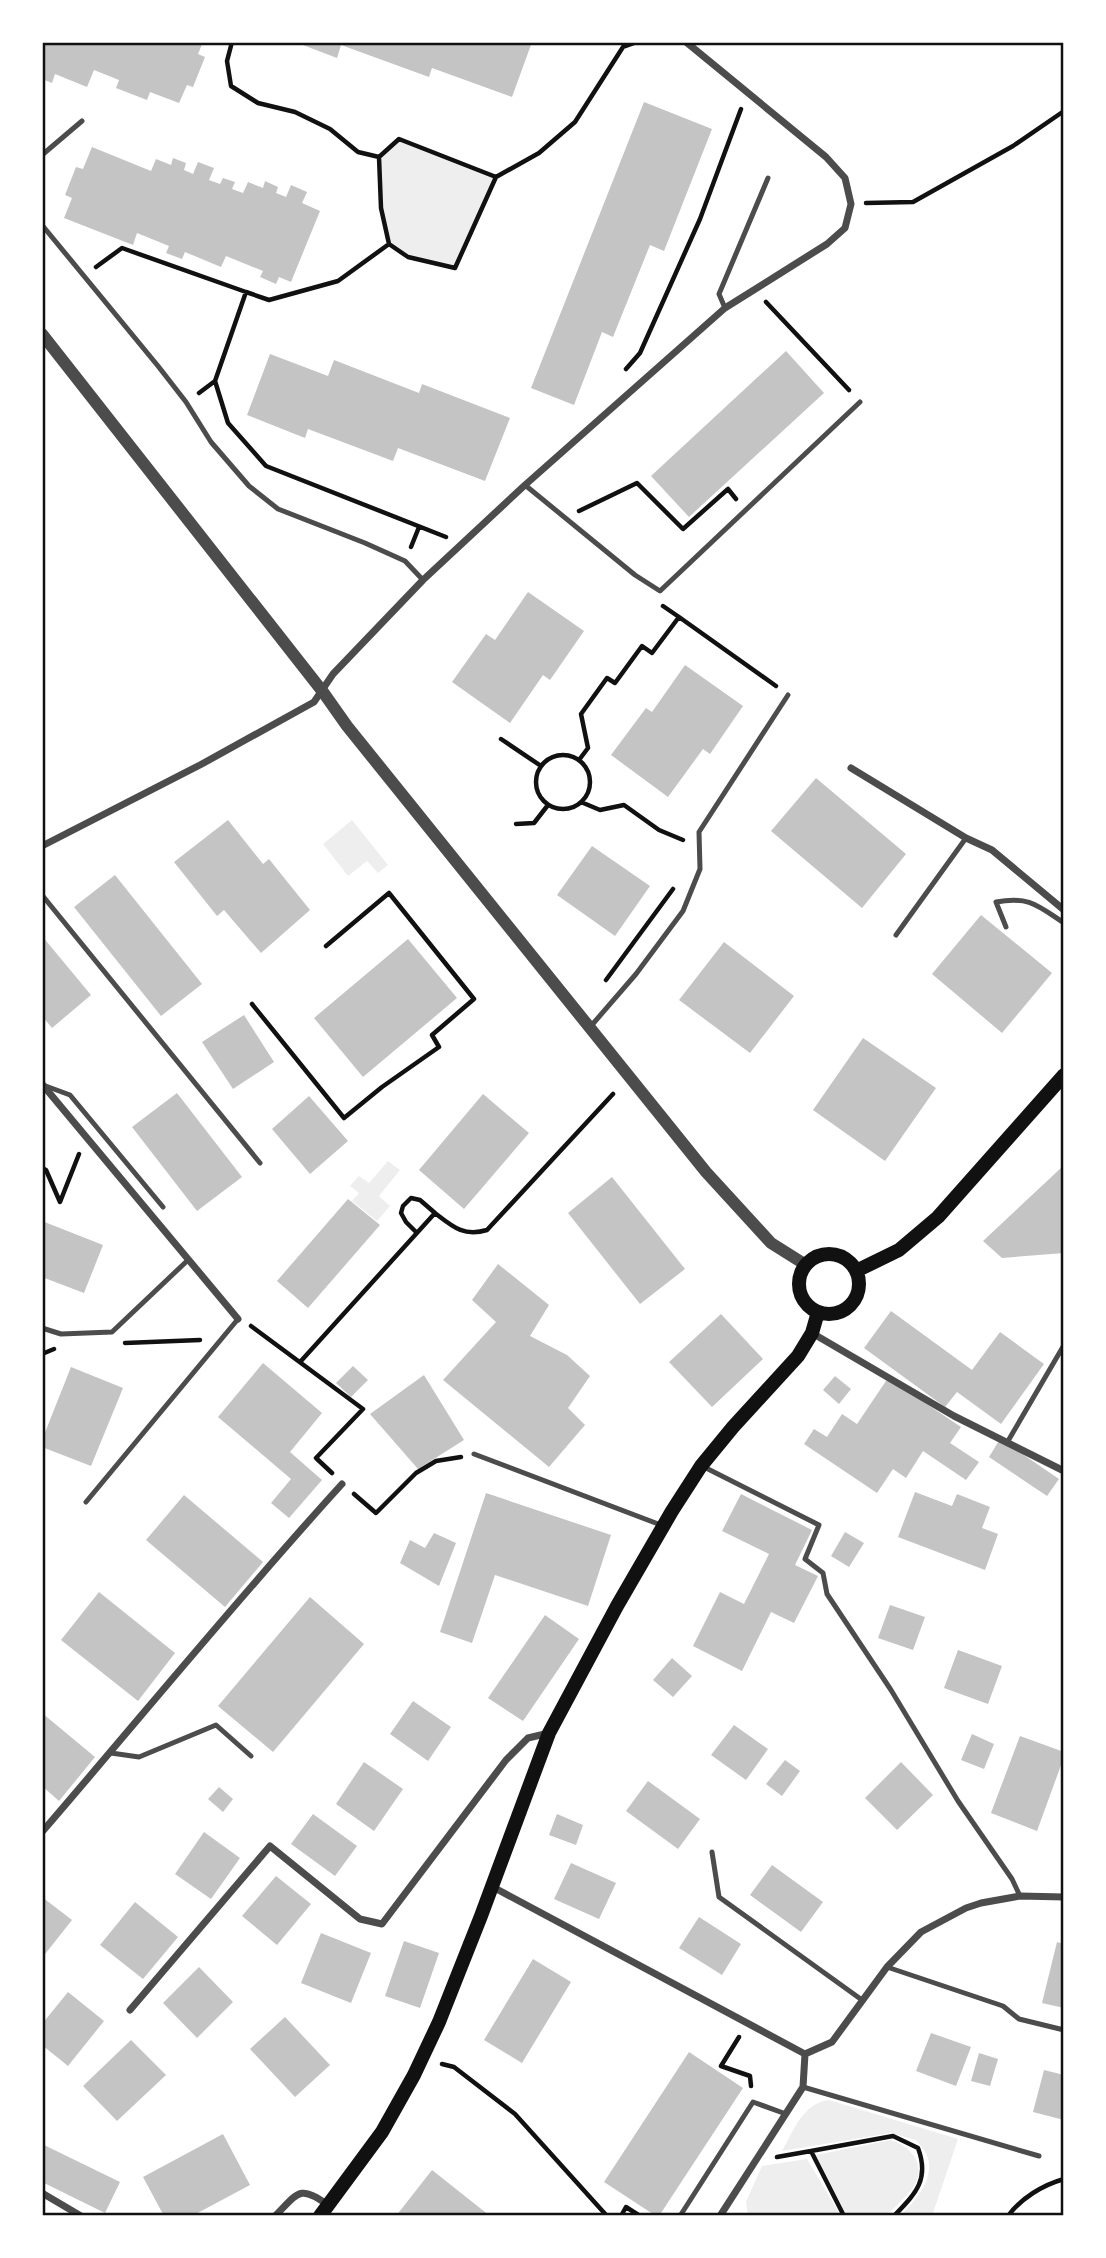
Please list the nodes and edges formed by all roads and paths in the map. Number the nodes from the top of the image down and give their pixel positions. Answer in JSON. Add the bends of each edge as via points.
{"nodes":[{"id":1,"x":232,"y":42,"type":"edge"},
{"id":2,"x":637,"y":42,"type":"edge"},
{"id":3,"x":686,"y":42,"type":"edge"},
{"id":4,"x":748,"y":92,"type":"junction"},
{"id":5,"x":1064,"y":111,"type":"edge"},
{"id":6,"x":82,"y":121,"type":"dead end"},
{"id":7,"x":42,"y":155,"type":"edge"},
{"id":8,"x":379,"y":157,"type":"junction"},
{"id":9,"x":496,"y":177,"type":"junction"},
{"id":10,"x":768,"y":178,"type":"dead end"},
{"id":11,"x":851,"y":204,"type":"junction"},
{"id":12,"x":42,"y":225,"type":"edge"},
{"id":13,"x":389,"y":244,"type":"junction"},
{"id":14,"x":83,"y":276,"type":"junction"},
{"id":15,"x":246,"y":292,"type":"junction"},
{"id":16,"x":766,"y":301,"type":"dead end"},
{"id":17,"x":725,"y":308,"type":"junction"},
{"id":18,"x":42,"y":334,"type":"edge"},
{"id":19,"x":622,"y":374,"type":"dead end"},
{"id":20,"x":860,"y":402,"type":"joint"},
{"id":21,"x":525,"y":485,"type":"junction"},
{"id":22,"x":746,"y":511,"type":"junction"},
{"id":23,"x":565,"y":517,"type":"junction"},
{"id":24,"x":455,"y":530,"type":"dead end"},
{"id":25,"x":423,"y":580,"type":"junction"},
{"id":26,"x":660,"y":592,"type":"junction"},
{"id":27,"x":679,"y":617,"type":"junction"},
{"id":28,"x":323,"y":692,"type":"junction"},
{"id":29,"x":788,"y":695,"type":"joint"},
{"id":30,"x":501,"y":739,"type":"dead end"},
{"id":31,"x":579,"y":760,"type":"junction"},
{"id":32,"x":541,"y":766,"type":"junction"},
{"id":33,"x":851,"y":768,"type":"dead end"},
{"id":34,"x":581,"y":802,"type":"junction"},
{"id":35,"x":548,"y":805,"type":"junction"},
{"id":36,"x":516,"y":824,"type":"dead end"},
{"id":37,"x":699,"y":832,"type":"junction"},
{"id":38,"x":966,"y":838,"type":"junction"},
{"id":39,"x":685,"y":840,"type":"junction"},
{"id":40,"x":42,"y":846,"type":"edge"},
{"id":41,"x":686,"y":850,"type":"dead end"},
{"id":42,"x":680,"y":880,"type":"dead end"},
{"id":43,"x":42,"y":895,"type":"edge"},
{"id":44,"x":1064,"y":910,"type":"edge"},
{"id":45,"x":1064,"y":923,"type":"edge"},
{"id":46,"x":1006,"y":927,"type":"dead end"},
{"id":47,"x":897,"y":935,"type":"dead end"},
{"id":48,"x":326,"y":946,"type":"dead end"},
{"id":49,"x":620,"y":992,"type":"junction"},
{"id":50,"x":252,"y":1004,"type":"dead end"},
{"id":51,"x":589,"y":1028,"type":"junction"},
{"id":52,"x":1064,"y":1075,"type":"edge"},
{"id":53,"x":42,"y":1084,"type":"edge"},
{"id":54,"x":613,"y":1094,"type":"dead end"},
{"id":55,"x":86,"y":1137,"type":"junction"},
{"id":56,"x":260,"y":1163,"type":"dead end"},
{"id":57,"x":42,"y":1168,"type":"edge"},
{"id":58,"x":163,"y":1207,"type":"dead end"},
{"id":59,"x":435,"y":1213,"type":"junction"},
{"id":60,"x":417,"y":1233,"type":"junction"},
{"id":61,"x":188,"y":1260,"type":"junction"},
{"id":62,"x":806,"y":1265,"type":"junction"},
{"id":63,"x":856,"y":1270,"type":"junction"},
{"id":64,"x":818,"y":1312,"type":"junction"},
{"id":65,"x":238,"y":1319,"type":"junction"},
{"id":66,"x":42,"y":1328,"type":"edge"},
{"id":67,"x":813,"y":1333,"type":"junction"},
{"id":68,"x":221,"y":1339,"type":"junction"},
{"id":69,"x":115,"y":1344,"type":"dead end"},
{"id":70,"x":1064,"y":1345,"type":"edge"},
{"id":71,"x":62,"y":1346,"type":"dead end"},
{"id":72,"x":42,"y":1354,"type":"edge"},
{"id":73,"x":301,"y":1361,"type":"junction"},
{"id":74,"x":1008,"y":1441,"type":"junction"},
{"id":75,"x":474,"y":1454,"type":"joint"},
{"id":76,"x":701,"y":1466,"type":"junction"},
{"id":77,"x":1064,"y":1471,"type":"edge"},
{"id":78,"x":342,"y":1484,"type":"junction"},
{"id":79,"x":86,"y":1502,"type":"dead end"},
{"id":80,"x":664,"y":1525,"type":"junction"},
{"id":81,"x":549,"y":1733,"type":"junction"},
{"id":82,"x":111,"y":1753,"type":"junction"},
{"id":83,"x":251,"y":1756,"type":"dead end"},
{"id":84,"x":42,"y":1832,"type":"edge"},
{"id":85,"x":712,"y":1852,"type":"dead end"},
{"id":86,"x":491,"y":1885,"type":"junction"},
{"id":87,"x":1020,"y":1896,"type":"junction"},
{"id":88,"x":1064,"y":1897,"type":"edge"},
{"id":89,"x":887,"y":1966,"type":"junction"},
{"id":90,"x":862,"y":2000,"type":"junction"},
{"id":91,"x":130,"y":2010,"type":"dead end"},
{"id":92,"x":743,"y":2030,"type":"dead end"},
{"id":93,"x":1064,"y":2030,"type":"edge"},
{"id":94,"x":805,"y":2054,"type":"junction"},
{"id":95,"x":441,"y":2063,"type":"dead end"},
{"id":96,"x":803,"y":2087,"type":"junction"},
{"id":97,"x":753,"y":2102,"type":"junction"},
{"id":98,"x":786,"y":2114,"type":"junction"},
{"id":99,"x":811,"y":2151,"type":"junction"},
{"id":100,"x":1039,"y":2156,"type":"dead end"},
{"id":101,"x":755,"y":2161,"type":"junction"},
{"id":102,"x":1064,"y":2179,"type":"edge"},
{"id":103,"x":42,"y":2193,"type":"edge"},
{"id":104,"x":324,"y":2211,"type":"edge"},
{"id":105,"x":722,"y":2213,"type":"edge"},
{"id":106,"x":81,"y":2216,"type":"edge"},
{"id":107,"x":275,"y":2216,"type":"edge"},
{"id":108,"x":607,"y":2216,"type":"edge"},
{"id":109,"x":621,"y":2216,"type":"edge"},
{"id":110,"x":640,"y":2216,"type":"edge"},
{"id":111,"x":680,"y":2216,"type":"edge"},
{"id":112,"x":732,"y":2216,"type":"edge"},
{"id":113,"x":844,"y":2216,"type":"edge"},
{"id":114,"x":894,"y":2216,"type":"edge"},
{"id":115,"x":1008,"y":2216,"type":"edge"}],
"edges":[{"from":1,"to":8,"type":"path","via":[[228,61],[232,86],[258,103],[295,112],[330,129],[358,152]]},
{"from":2,"to":9,"type":"path","via":[[623,47],[575,122],[538,153]]},
{"from":3,"to":4,"type":"street"},
{"from":4,"to":11,"type":"street","via":[[835,167],[845,178]]},
{"from":4,"to":19,"type":"path","via":[[700,219],[646,341]]},
{"from":5,"to":11,"type":"path","via":[[1013,146],[913,202]]},
{"from":6,"to":7,"type":"lane"},
{"from":8,"to":9,"type":"path","via":[[399,139]]},
{"from":8,"to":13,"type":"path","via":[[380,208]]},
{"from":9,"to":13,"type":"path","via":[[455,268],[408,257]]},
{"from":10,"to":17,"type":"lane","via":[[719,294]]},
{"from":11,"to":17,"type":"street","via":[[845,228],[827,244]]},
{"from":12,"to":14,"type":"lane"},
{"from":13,"to":15,"type":"path","via":[[338,281],[269,300]]},
{"from":14,"to":15,"type":"path","via":[[122,248]]},
{"from":14,"to":25,"type":"lane","via":[[249,486],[278,509],[405,561]]},
{"from":15,"to":24,"type":"path","via":[[215,381],[228,423],[266,466],[445,538]]},
{"from":16,"to":20,"type":"path"},
{"from":17,"to":21,"type":"street"},
{"from":18,"to":28,"type":"street"},
{"from":20,"to":22,"type":"lane"},
{"from":21,"to":23,"type":"lane"},
{"from":21,"to":25,"type":"street"},
{"from":22,"to":23,"type":"path","via":[[728,489],[683,528],[638,483]]},
{"from":22,"to":26,"type":"lane"},
{"from":23,"to":26,"type":"lane"},
{"from":25,"to":28,"type":"street","via":[[334,674]]},
{"from":26,"to":27,"type":"path","via":[[662,605]]},
{"from":27,"to":29,"type":"path"},
{"from":27,"to":31,"type":"path","via":[[652,653],[642,646],[615,683],[607,678],[589,702],[581,714],[588,748]]},
{"from":28,"to":40,"type":"street","via":[[314,702],[234,746]]},
{"from":28,"to":51,"type":"street"},
{"from":29,"to":37,"type":"lane"},
{"from":30,"to":32,"type":"path"},
{"from":31,"to":32,"type":"path","via":[[555,756]]},
{"from":31,"to":34,"type":"path","via":[[589,777]]},
{"from":32,"to":35,"type":"path","via":[[535,783]]},
{"from":33,"to":38,"type":"street"},
{"from":34,"to":35,"type":"path","via":[[565,809]]},
{"from":34,"to":39,"type":"path","via":[[600,810],[624,805],[659,830]]},
{"from":35,"to":36,"type":"path","via":[[534,823]]},
{"from":37,"to":39,"type":"path"},
{"from":37,"to":49,"type":"lane","via":[[699,869],[683,911]]},
{"from":38,"to":44,"type":"street","via":[[992,850]]},
{"from":38,"to":47,"type":"lane"},
{"from":39,"to":41,"type":"path"},
{"from":42,"to":49,"type":"path","via":[[604,982]]},
{"from":43,"to":56,"type":"lane"},
{"from":45,"to":46,"type":"lane","via":[[1017,898],[996,901]]},
{"from":48,"to":50,"type":"path","via":[[389,893],[474,999],[432,1035],[439,1046],[344,1118]]},
{"from":49,"to":51,"type":"lane"},
{"from":51,"to":62,"type":"street","via":[[735,1205],[771,1243]]},
{"from":52,"to":63,"type":"main road","via":[[938,1217],[899,1250]]},
{"from":53,"to":55,"type":"street"},
{"from":53,"to":58,"type":"lane","via":[[70,1095]]},
{"from":54,"to":59,"type":"path","via":[[487,1230],[460,1232]]},
{"from":55,"to":57,"type":"path","via":[[60,1202]]},
{"from":55,"to":61,"type":"street"},
{"from":59,"to":60,"type":"path"},
{"from":59,"to":60,"type":"path","via":[[420,1200],[407,1201],[401,1213]]},
{"from":60,"to":73,"type":"path"},
{"from":61,"to":65,"type":"street"},
{"from":61,"to":66,"type":"lane","via":[[113,1332],[61,1334]]},
{"from":62,"to":63,"type":"main road","via":[[813,1258],[832,1254]]},
{"from":62,"to":64,"type":"main road","via":[[800,1292]]},
{"from":63,"to":64,"type":"main road","via":[[858,1290],[848,1308]]},
{"from":64,"to":67,"type":"main road"},
{"from":65,"to":68,"type":"lane"},
{"from":65,"to":73,"type":"path"},
{"from":67,"to":74,"type":"street","via":[[954,1416]]},
{"from":67,"to":76,"type":"main road"},
{"from":68,"to":69,"type":"path"},
{"from":68,"to":79,"type":"lane"},
{"from":70,"to":74,"type":"lane"},
{"from":71,"to":72,"type":"path"},
{"from":73,"to":78,"type":"path","via":[[363,1409],[316,1458]]},
{"from":74,"to":77,"type":"street"},
{"from":75,"to":78,"type":"path","via":[[436,1461],[416,1473],[376,1513]]},
{"from":75,"to":80,"type":"lane"},
{"from":76,"to":80,"type":"main road"},
{"from":76,"to":87,"type":"lane","via":[[819,1525],[804,1559],[823,1573],[827,1594]]},
{"from":78,"to":82,"type":"street","via":[[216,1625]]},
{"from":80,"to":81,"type":"main road"},
{"from":81,"to":86,"type":"main road"},
{"from":81,"to":91,"type":"street","via":[[528,1738],[506,1760],[382,1924],[360,1919],[270,1846]]},
{"from":82,"to":83,"type":"lane","via":[[139,1757],[216,1725]]},
{"from":82,"to":84,"type":"street"},
{"from":85,"to":90,"type":"lane","via":[[719,1897]]},
{"from":86,"to":94,"type":"street"},
{"from":86,"to":104,"type":"main road","via":[[439,2022],[414,2074],[382,2132]]},
{"from":87,"to":88,"type":"street"},
{"from":87,"to":89,"type":"street","via":[[981,1903],[943,1919],[921,1932]]},
{"from":89,"to":90,"type":"street"},
{"from":89,"to":93,"type":"lane","via":[[1003,2006],[1019,2019]]},
{"from":90,"to":94,"type":"street","via":[[832,2042]]},
{"from":92,"to":97,"type":"path","via":[[721,2066],[750,2076]]},
{"from":94,"to":96,"type":"street"},
{"from":95,"to":108,"type":"path","via":[[454,2067],[515,2114]]},
{"from":96,"to":98,"type":"street"},
{"from":96,"to":100,"type":"lane"},
{"from":97,"to":98,"type":"lane"},
{"from":97,"to":111,"type":"lane"},
{"from":98,"to":101,"type":"street"},
{"from":99,"to":101,"type":"path"},
{"from":99,"to":113,"type":"path"},
{"from":99,"to":114,"type":"path","via":[[893,2136],[918,2148],[923,2162],[921,2183]]},
{"from":101,"to":105,"type":"street"},
{"from":102,"to":115,"type":"path","via":[[1049,2183],[1016,2205]]},
{"from":103,"to":106,"type":"street"},
{"from":104,"to":107,"type":"street","via":[[311,2193],[303,2192]]},
{"from":105,"to":112,"type":"lane"},
{"from":109,"to":110,"type":"path","via":[[626,2207]]}]}
